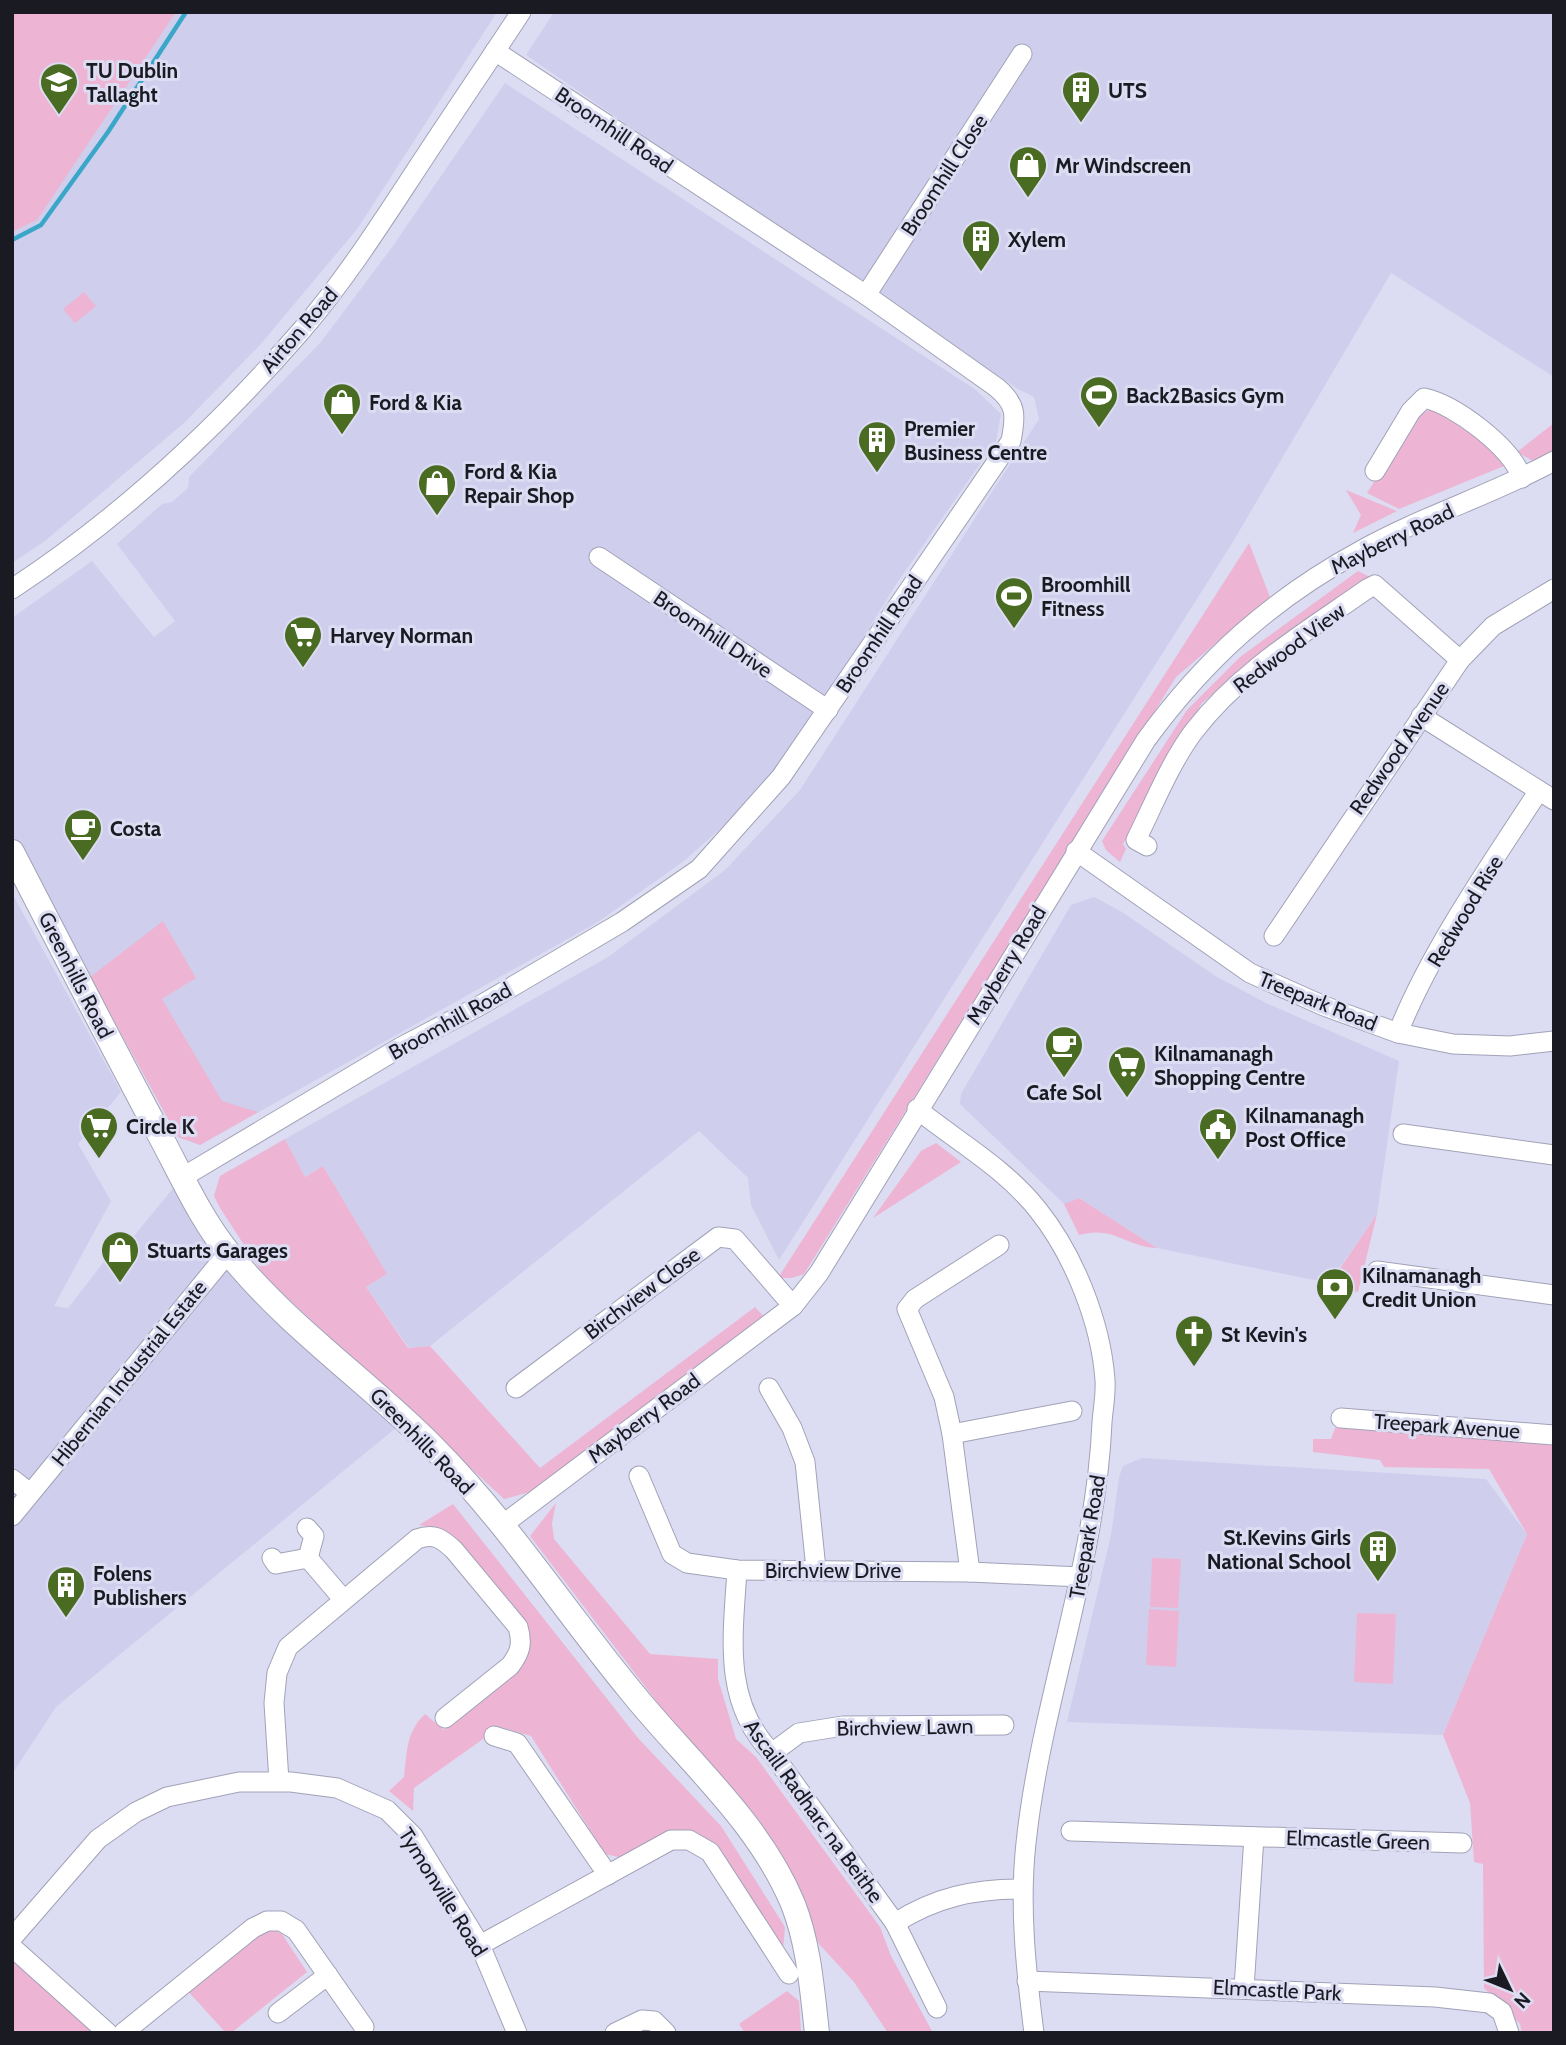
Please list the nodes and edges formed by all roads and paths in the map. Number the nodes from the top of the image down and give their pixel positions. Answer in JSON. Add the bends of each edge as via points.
{"nodes":[{"id":1,"x":521,"y":12,"type":"edge"},
{"id":2,"x":495,"y":51,"type":"junction"},
{"id":3,"x":1023,"y":54,"type":"dead end"},
{"id":4,"x":866,"y":295,"type":"junction"},
{"id":5,"x":1554,"y":461,"type":"edge"},
{"id":6,"x":1375,"y":471,"type":"dead end"},
{"id":7,"x":1522,"y":478,"type":"junction"},
{"id":8,"x":598,"y":557,"type":"dead end"},
{"id":9,"x":12,"y":589,"type":"edge"},
{"id":10,"x":1554,"y":589,"type":"edge"},
{"id":11,"x":1460,"y":660,"type":"junction"},
{"id":12,"x":828,"y":710,"type":"junction"},
{"id":13,"x":1421,"y":716,"type":"junction"},
{"id":14,"x":1546,"y":796,"type":"edge"},
{"id":15,"x":1147,"y":846,"type":"dead end"},
{"id":16,"x":1076,"y":851,"type":"junction"},
{"id":17,"x":12,"y":852,"type":"edge"},
{"id":18,"x":1274,"y":936,"type":"dead end"},
{"id":19,"x":1398,"y":1033,"type":"junction"},
{"id":20,"x":1554,"y":1041,"type":"edge"},
{"id":21,"x":917,"y":1109,"type":"junction"},
{"id":22,"x":1403,"y":1134,"type":"dead end"},
{"id":23,"x":1554,"y":1155,"type":"edge"},
{"id":24,"x":183,"y":1177,"type":"junction"},
{"id":25,"x":999,"y":1245,"type":"dead end"},
{"id":26,"x":228,"y":1253,"type":"junction"},
{"id":27,"x":1377,"y":1271,"type":"dead end"},
{"id":28,"x":1554,"y":1295,"type":"edge"},
{"id":29,"x":793,"y":1306,"type":"junction"},
{"id":30,"x":516,"y":1388,"type":"dead end"},
{"id":31,"x":769,"y":1388,"type":"dead end"},
{"id":32,"x":1072,"y":1410,"type":"dead end"},
{"id":33,"x":1341,"y":1418,"type":"dead end"},
{"id":34,"x":952,"y":1434,"type":"junction"},
{"id":35,"x":1554,"y":1435,"type":"edge"},
{"id":36,"x":639,"y":1476,"type":"dead end"},
{"id":37,"x":12,"y":1479,"type":"edge"},
{"id":38,"x":30,"y":1493,"type":"junction"},
{"id":39,"x":12,"y":1516,"type":"edge"},
{"id":40,"x":501,"y":1527,"type":"junction"},
{"id":41,"x":307,"y":1528,"type":"dead end"},
{"id":42,"x":272,"y":1558,"type":"dead end"},
{"id":43,"x":308,"y":1558,"type":"junction"},
{"id":44,"x":816,"y":1569,"type":"junction"},
{"id":45,"x":737,"y":1570,"type":"junction"},
{"id":46,"x":970,"y":1572,"type":"junction"},
{"id":47,"x":1080,"y":1577,"type":"junction"},
{"id":48,"x":344,"y":1599,"type":"junction"},
{"id":49,"x":445,"y":1718,"type":"dead end"},
{"id":50,"x":1004,"y":1725,"type":"dead end"},
{"id":51,"x":494,"y":1736,"type":"dead end"},
{"id":52,"x":772,"y":1753,"type":"junction"},
{"id":53,"x":279,"y":1781,"type":"junction"},
{"id":54,"x":1071,"y":1832,"type":"dead end"},
{"id":55,"x":1254,"y":1837,"type":"junction"},
{"id":56,"x":1462,"y":1843,"type":"dead end"},
{"id":57,"x":608,"y":1875,"type":"junction"},
{"id":58,"x":1022,"y":1889,"type":"junction"},
{"id":59,"x":895,"y":1923,"type":"junction"},
{"id":60,"x":12,"y":1938,"type":"edge"},
{"id":61,"x":480,"y":1945,"type":"junction"},
{"id":62,"x":12,"y":1947,"type":"edge"},
{"id":63,"x":789,"y":1974,"type":"dead end"},
{"id":64,"x":328,"y":1975,"type":"junction"},
{"id":65,"x":1027,"y":1981,"type":"junction"},
{"id":66,"x":1244,"y":1988,"type":"junction"},
{"id":67,"x":937,"y":2007,"type":"dead end"},
{"id":68,"x":278,"y":2013,"type":"dead end"},
{"id":69,"x":364,"y":2028,"type":"dead end"},
{"id":70,"x":108,"y":2033,"type":"edge"},
{"id":71,"x":123,"y":2033,"type":"edge"},
{"id":72,"x":517,"y":2033,"type":"edge"},
{"id":73,"x":615,"y":2033,"type":"edge"},
{"id":74,"x":666,"y":2033,"type":"edge"},
{"id":75,"x":817,"y":2033,"type":"edge"},
{"id":76,"x":1034,"y":2033,"type":"edge"},
{"id":77,"x":1508,"y":2033,"type":"edge"}],
"edges":[{"from":1,"to":2,"type":"street","name":"Airton Road"},
{"from":2,"to":4,"type":"street","name":"Broomhill Road"},
{"from":2,"to":9,"type":"street","name":"Airton Road","via":[[386,217],[300,331],[155,480],[97,529]]},
{"from":3,"to":4,"type":"street","name":"Broomhill Close"},
{"from":4,"to":12,"type":"street","name":"Broomhill Road","via":[[1006,395],[1016,416],[1011,441]]},
{"from":5,"to":7,"type":"street","name":"Mayberry Road"},
{"from":6,"to":7,"type":"street","via":[[1410,411],[1424,398],[1440,401],[1507,450]]},
{"from":7,"to":16,"type":"street","name":"Mayberry Road","via":[[1360,550],[1283,599],[1239,634],[1175,700]]},
{"from":8,"to":12,"type":"street","name":"Broomhill Drive"},
{"from":10,"to":11,"type":"street","name":"Redwood Avenue","via":[[1493,626]]},
{"from":11,"to":13,"type":"street","name":"Redwood Avenue"},
{"from":11,"to":15,"type":"street","name":"Redwood View","via":[[1376,585],[1367,589],[1262,663],[1208,716],[1179,755],[1136,840]]},
{"from":12,"to":24,"type":"street","name":"Broomhill Road","via":[[751,813],[699,869],[622,922]]},
{"from":13,"to":14,"type":"street"},
{"from":13,"to":18,"type":"street","name":"Redwood Avenue"},
{"from":14,"to":19,"type":"street","name":"Redwood Rise","via":[[1463,910]]},
{"from":16,"to":19,"type":"street","name":"Treepark Road","via":[[1250,973]]},
{"from":16,"to":21,"type":"street","name":"Mayberry Road"},
{"from":17,"to":24,"type":"main road","name":"Greenhills Road"},
{"from":19,"to":20,"type":"street","name":"Treepark Road","via":[[1453,1044],[1510,1046]]},
{"from":21,"to":29,"type":"street","name":"Mayberry Road","via":[[819,1273]]},
{"from":21,"to":47,"type":"street","name":"Treepark Road","via":[[1001,1171],[1039,1210],[1064,1249],[1098,1337],[1105,1382],[1101,1454]]},
{"from":22,"to":23,"type":"street"},
{"from":24,"to":26,"type":"main road","name":"Greenhills Road"},
{"from":25,"to":34,"type":"street","via":[[915,1299],[907,1309],[944,1397]]},
{"from":26,"to":38,"type":"street","name":"Hibernian Industrial Estate"},
{"from":26,"to":40,"type":"main road","name":"Greenhills Road","via":[[435,1449]]},
{"from":27,"to":28,"type":"street"},
{"from":29,"to":30,"type":"street","name":"Birchview Close","via":[[735,1239],[718,1237]]},
{"from":29,"to":40,"type":"street","name":"Mayberry Road"},
{"from":31,"to":44,"type":"street","via":[[805,1462]]},
{"from":32,"to":34,"type":"street"},
{"from":33,"to":35,"type":"street","name":"Treepark Avenue"},
{"from":34,"to":46,"type":"street"},
{"from":36,"to":45,"type":"street","name":"Birchview Drive","via":[[672,1554],[687,1563]]},
{"from":37,"to":38,"type":"street"},
{"from":38,"to":39,"type":"street","name":"Hibernian Industrial Estate"},
{"from":40,"to":75,"type":"main road","name":"Greenhills Road","via":[[763,1847],[793,1904],[804,1938]]},
{"from":41,"to":43,"type":"street","via":[[314,1536]]},
{"from":42,"to":43,"type":"street","via":[[276,1563]]},
{"from":43,"to":48,"type":"street"},
{"from":44,"to":45,"type":"street","name":"Birchview Drive"},
{"from":44,"to":46,"type":"street","name":"Birchview Drive"},
{"from":45,"to":52,"type":"street","name":"Ascaill Radharc na Beithe","via":[[734,1677],[744,1715]]},
{"from":46,"to":47,"type":"street","name":"Birchview Drive"},
{"from":47,"to":58,"type":"street","name":"Treepark Road","via":[[1043,1742]]},
{"from":48,"to":49,"type":"street","via":[[417,1539],[430,1535],[454,1550],[518,1628],[522,1642],[510,1666]]},
{"from":48,"to":53,"type":"street","via":[[288,1647],[277,1673],[274,1703]]},
{"from":50,"to":52,"type":"street","name":"Birchview Lawn","via":[[843,1726],[799,1733]]},
{"from":51,"to":57,"type":"street","via":[[517,1743]]},
{"from":52,"to":59,"type":"street","name":"Ascaill Radharc na Beithe"},
{"from":53,"to":60,"type":"street","name":"Tymonville Road","via":[[203,1788],[167,1797],[136,1812],[98,1839]]},
{"from":53,"to":61,"type":"street","name":"Tymonville Road","via":[[337,1788],[387,1810],[412,1836]]},
{"from":54,"to":55,"type":"street","name":"Elmcastle Green"},
{"from":55,"to":56,"type":"street","name":"Elmcastle Green"},
{"from":55,"to":66,"type":"street"},
{"from":57,"to":61,"type":"street"},
{"from":57,"to":63,"type":"street","via":[[671,1840],[689,1840],[710,1852]]},
{"from":58,"to":59,"type":"street","name":"Ascaill Radharc na Beithe","via":[[981,1889],[950,1896]]},
{"from":58,"to":65,"type":"street","name":"Treepark Road"},
{"from":59,"to":67,"type":"street","name":"Ascaill Radharc na Beithe"},
{"from":61,"to":72,"type":"street","name":"Tymonville Road"},
{"from":62,"to":70,"type":"street"},
{"from":64,"to":68,"type":"street"},
{"from":64,"to":69,"type":"street"},
{"from":64,"to":71,"type":"street","via":[[296,1930],[281,1921],[267,1921]]},
{"from":65,"to":66,"type":"street","name":"Elmcastle Park"},
{"from":65,"to":76,"type":"street","name":"Treepark Road"},
{"from":66,"to":77,"type":"street","name":"Elmcastle Park","via":[[1489,2003],[1502,2012]]},
{"from":73,"to":74,"type":"street","via":[[642,2020],[654,2021]]}]}
